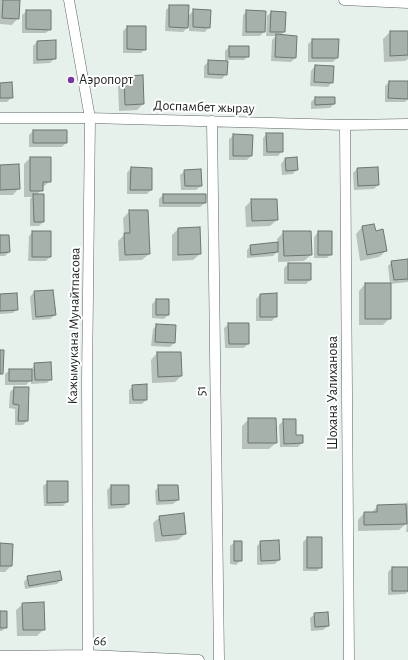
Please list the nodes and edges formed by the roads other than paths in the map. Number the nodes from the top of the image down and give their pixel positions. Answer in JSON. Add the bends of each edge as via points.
{"nodes":[{"id":1,"x":68,"y":0,"type":"edge"},
{"id":2,"x":344,"y":0,"type":"edge"},
{"id":3,"x":408,"y":3,"type":"edge"},
{"id":4,"x":0,"y":118,"type":"edge"},
{"id":5,"x":90,"y":118,"type":"junction"},
{"id":6,"x":212,"y":121,"type":"junction"},
{"id":7,"x":408,"y":124,"type":"edge"},
{"id":8,"x":345,"y":125,"type":"junction"},
{"id":9,"x":88,"y":655,"type":"junction"},
{"id":10,"x":0,"y":656,"type":"edge"},
{"id":11,"x":102,"y":658,"type":"edge"},
{"id":12,"x":199,"y":660,"type":"edge"},
{"id":13,"x":219,"y":660,"type":"edge"},
{"id":14,"x":348,"y":660,"type":"edge"}],
"edges":[{"from":1,"to":5,"type":"street","name":"Кажымукана Мунайтпасова"},
{"from":2,"to":3,"type":"street"},
{"from":4,"to":5,"type":"street","name":"Доспамбет жырау"},
{"from":5,"to":6,"type":"street","name":"Доспамбет жырау"},
{"from":5,"to":9,"type":"street","name":"Кажымукана Мунайтпасова","via":[[87,381]]},
{"from":6,"to":8,"type":"street","name":"Доспамбет жырау"},
{"from":6,"to":13,"type":"street","name":"51"},
{"from":7,"to":8,"type":"street","name":"Доспамбет жырау"},
{"from":8,"to":14,"type":"street","name":"Шохана Уалиханова"},
{"from":9,"to":10,"type":"street","name":"66"},
{"from":9,"to":11,"type":"street","name":"66"},
{"from":11,"to":12,"type":"street","name":"66"}]}
